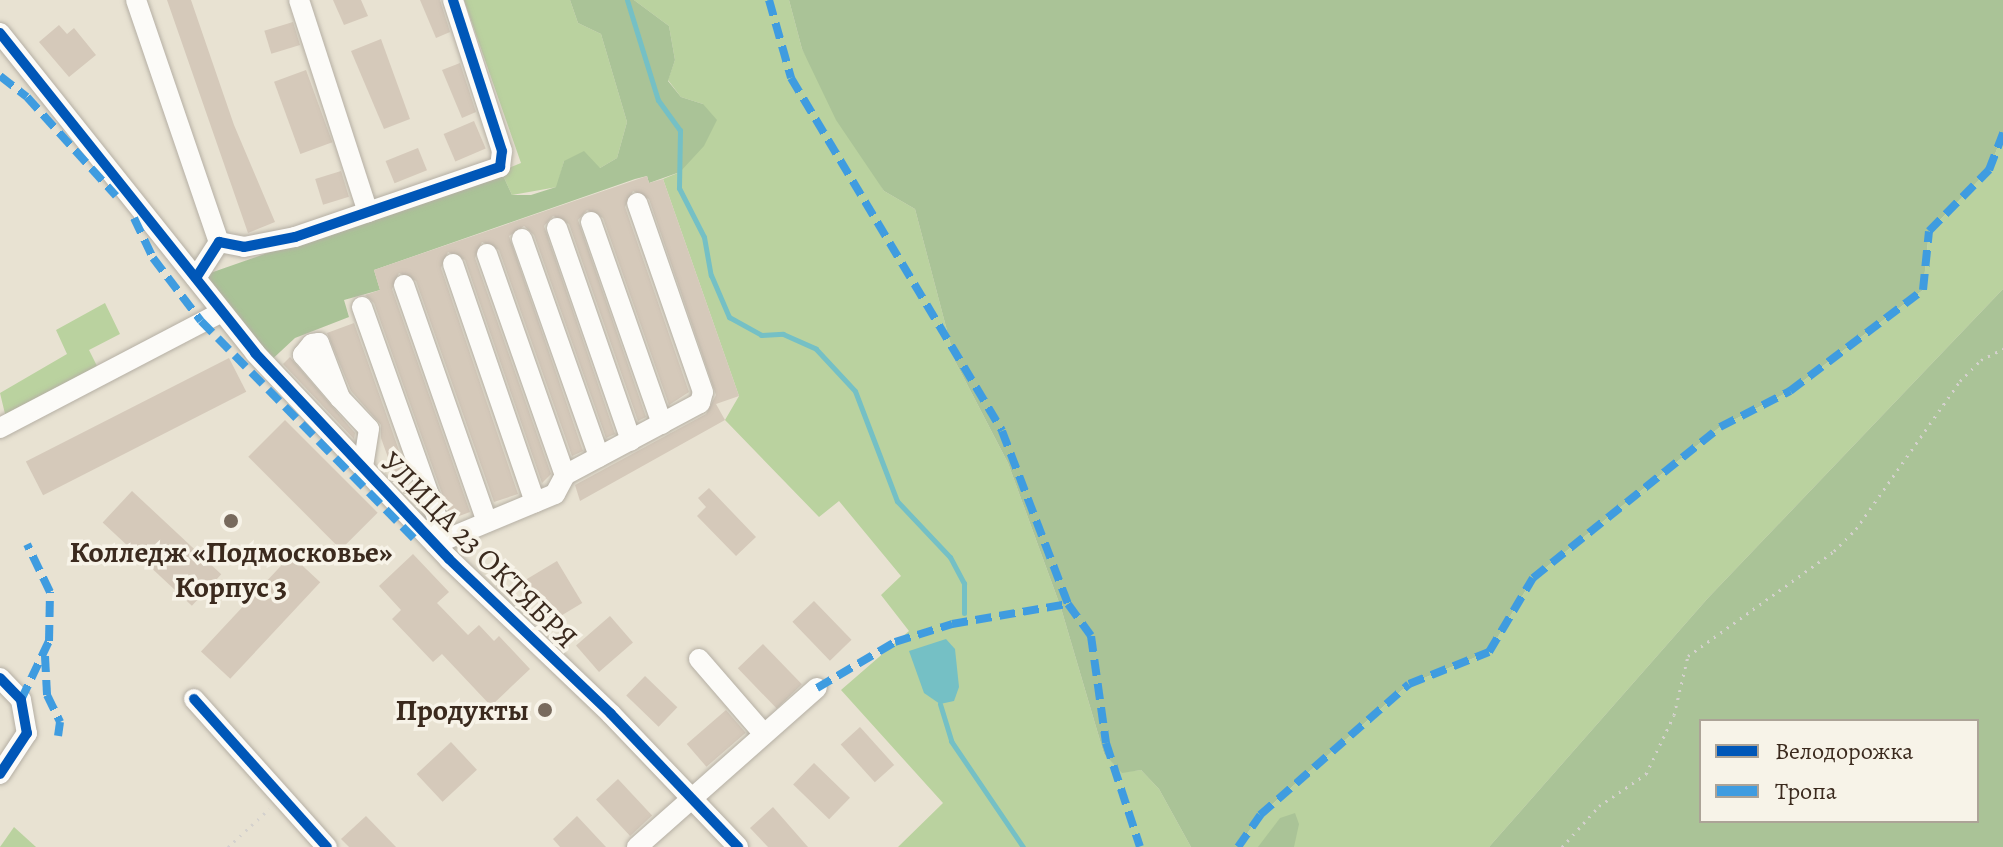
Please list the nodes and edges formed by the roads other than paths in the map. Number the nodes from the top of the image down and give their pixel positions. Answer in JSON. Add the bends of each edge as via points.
{"nodes":[{"id":1,"x":136,"y":0,"type":"edge"},
{"id":2,"x":299,"y":0,"type":"edge"},
{"id":3,"x":453,"y":0,"type":"edge"},
{"id":4,"x":0,"y":33,"type":"edge"},
{"id":5,"x":637,"y":203,"type":"dead end"},
{"id":6,"x":368,"y":212,"type":"junction"},
{"id":7,"x":591,"y":222,"type":"dead end"},
{"id":8,"x":557,"y":228,"type":"dead end"},
{"id":9,"x":522,"y":239,"type":"dead end"},
{"id":10,"x":219,"y":242,"type":"junction"},
{"id":11,"x":487,"y":254,"type":"dead end"},
{"id":12,"x":453,"y":264,"type":"dead end"},
{"id":13,"x":196,"y":278,"type":"junction"},
{"id":14,"x":404,"y":285,"type":"dead end"},
{"id":15,"x":362,"y":307,"type":"dead end"},
{"id":16,"x":222,"y":312,"type":"junction"},
{"id":17,"x":340,"y":398,"type":"dead end"},
{"id":18,"x":662,"y":424,"type":"junction"},
{"id":19,"x":0,"y":428,"type":"edge"},
{"id":20,"x":631,"y":440,"type":"junction"},
{"id":21,"x":599,"y":457,"type":"junction"},
{"id":22,"x":363,"y":468,"type":"junction"},
{"id":23,"x":565,"y":475,"type":"junction"},
{"id":24,"x":535,"y":502,"type":"junction"},
{"id":25,"x":487,"y":522,"type":"junction"},
{"id":26,"x":440,"y":542,"type":"junction"},
{"id":27,"x":699,"y":659,"type":"dead end"},
{"id":28,"x":0,"y":678,"type":"edge"},
{"id":29,"x":817,"y":688,"type":"dead end"},
{"id":30,"x":194,"y":699,"type":"dead end"},
{"id":31,"x":764,"y":734,"type":"junction"},
{"id":32,"x":0,"y":774,"type":"edge"},
{"id":33,"x":693,"y":796,"type":"junction"},
{"id":34,"x":327,"y":847,"type":"edge"},
{"id":35,"x":637,"y":847,"type":"edge"},
{"id":36,"x":738,"y":847,"type":"edge"}],
"edges":[{"from":1,"to":10,"type":"street"},
{"from":2,"to":6,"type":"street"},
{"from":3,"to":6,"type":"street","via":[[502,151],[500,167]]},
{"from":4,"to":13,"type":"street","name":"УЛИЦА 23 ОКТЯБРЯ"},
{"from":5,"to":18,"type":"street","via":[[703,392],[700,403]]},
{"from":6,"to":10,"type":"street","via":[[244,247]]},
{"from":7,"to":18,"type":"street"},
{"from":8,"to":20,"type":"street"},
{"from":9,"to":21,"type":"street"},
{"from":10,"to":13,"type":"street"},
{"from":11,"to":23,"type":"street"},
{"from":12,"to":24,"type":"street"},
{"from":13,"to":16,"type":"street","name":"УЛИЦА 23 ОКТЯБРЯ"},
{"from":14,"to":25,"type":"street"},
{"from":15,"to":26,"type":"street"},
{"from":16,"to":19,"type":"street"},
{"from":16,"to":22,"type":"street","name":"УЛИЦА 23 ОКТЯБРЯ"},
{"from":17,"to":22,"type":"street","via":[[369,429]]},
{"from":18,"to":20,"type":"street"},
{"from":20,"to":21,"type":"street"},
{"from":21,"to":23,"type":"street"},
{"from":22,"to":26,"type":"street","name":"УЛИЦА 23 ОКТЯБРЯ"},
{"from":23,"to":24,"type":"street","via":[[555,494]]},
{"from":24,"to":25,"type":"street"},
{"from":25,"to":26,"type":"street"},
{"from":26,"to":33,"type":"street","name":"УЛИЦА 23 ОКТЯБРЯ"},
{"from":27,"to":31,"type":"street"},
{"from":28,"to":32,"type":"street","via":[[21,700],[27,733]]},
{"from":29,"to":31,"type":"street"},
{"from":30,"to":34,"type":"street"},
{"from":31,"to":33,"type":"street"},
{"from":33,"to":35,"type":"street"},
{"from":33,"to":36,"type":"street","name":"УЛИЦА 23 ОКТЯБРЯ"}]}
